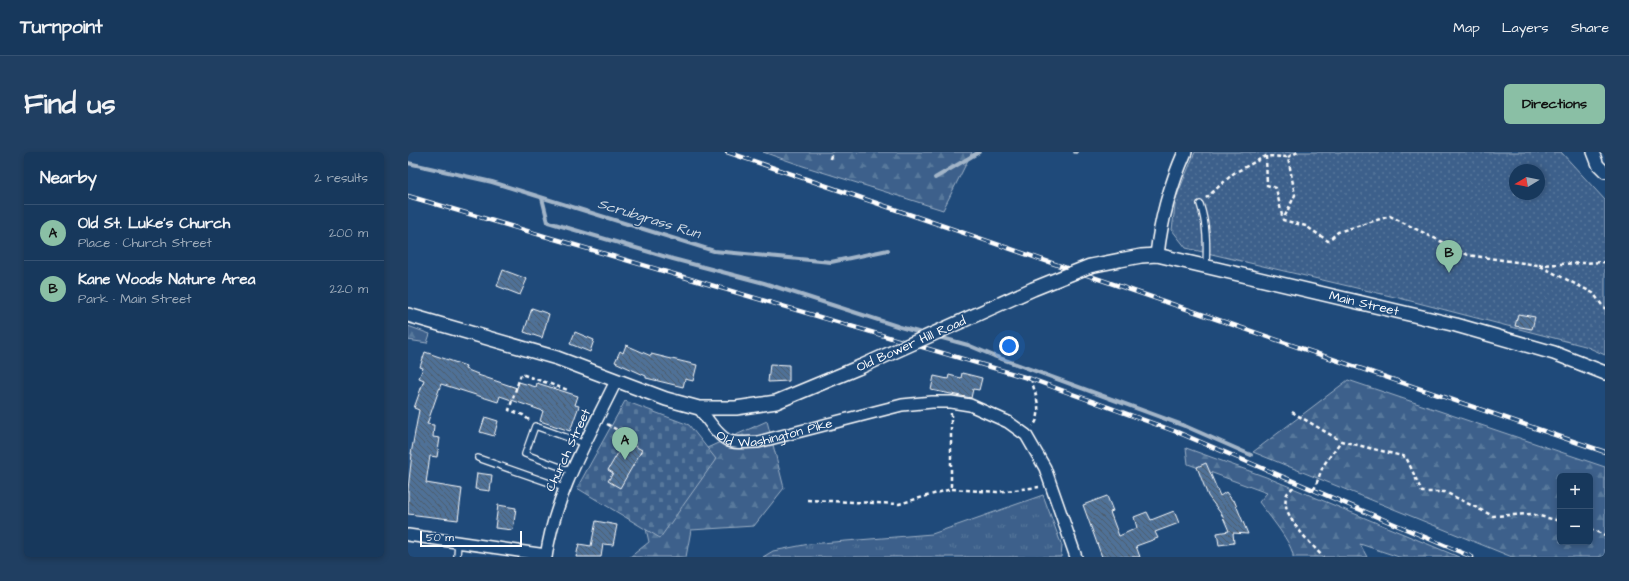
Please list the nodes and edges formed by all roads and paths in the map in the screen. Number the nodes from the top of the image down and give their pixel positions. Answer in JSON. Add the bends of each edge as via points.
{"nodes":[{"id":1,"x":832,"y":152,"type":"edge"},
{"id":2,"x":1184,"y":152,"type":"edge"},
{"id":3,"x":1298,"y":152,"type":"edge"},
{"id":4,"x":1593,"y":152,"type":"edge"},
{"id":5,"x":1266,"y":156,"type":"junction"},
{"id":6,"x":1288,"y":157,"type":"junction"},
{"id":7,"x":830,"y":159,"type":"dead end"},
{"id":8,"x":1605,"y":172,"type":"edge"},
{"id":9,"x":1200,"y":204,"type":"joint"},
{"id":10,"x":1283,"y":220,"type":"junction"},
{"id":11,"x":1157,"y":255,"type":"junction"},
{"id":12,"x":1120,"y":260,"type":"joint"},
{"id":13,"x":1605,"y":262,"type":"edge"},
{"id":14,"x":1538,"y":265,"type":"junction"},
{"id":15,"x":1206,"y":266,"type":"junction"},
{"id":16,"x":1605,"y":309,"type":"edge"},
{"id":17,"x":408,"y":315,"type":"edge"},
{"id":18,"x":1605,"y":372,"type":"edge"},
{"id":19,"x":1031,"y":379,"type":"dead end"},
{"id":20,"x":616,"y":381,"type":"junction"},
{"id":21,"x":568,"y":390,"type":"dead end"},
{"id":22,"x":951,"y":402,"type":"junction"},
{"id":23,"x":698,"y":408,"type":"junction"},
{"id":24,"x":1292,"y":412,"type":"dead end"},
{"id":25,"x":598,"y":419,"type":"junction"},
{"id":26,"x":535,"y":426,"type":"junction"},
{"id":27,"x":1026,"y":435,"type":"junction"},
{"id":28,"x":636,"y":441,"type":"dead end"},
{"id":29,"x":1340,"y":441,"type":"junction"},
{"id":30,"x":585,"y":444,"type":"junction"},
{"id":31,"x":478,"y":458,"type":"dead end"},
{"id":32,"x":571,"y":471,"type":"junction"},
{"id":33,"x":1051,"y":485,"type":"junction"},
{"id":34,"x":1293,"y":487,"type":"dead end"},
{"id":35,"x":564,"y":488,"type":"junction"},
{"id":36,"x":951,"y":489,"type":"junction"},
{"id":37,"x":1314,"y":490,"type":"dead end"},
{"id":38,"x":808,"y":500,"type":"dead end"},
{"id":39,"x":1557,"y":520,"type":"edge"},
{"id":40,"x":1593,"y":530,"type":"edge"},
{"id":41,"x":408,"y":535,"type":"edge"},
{"id":42,"x":1605,"y":535,"type":"edge"},
{"id":43,"x":458,"y":542,"type":"junction"},
{"id":44,"x":546,"y":556,"type":"edge"},
{"id":45,"x":457,"y":557,"type":"edge"},
{"id":46,"x":1076,"y":557,"type":"edge"},
{"id":47,"x":1324,"y":557,"type":"edge"}],
"edges":[{"from":1,"to":7,"type":"path"},
{"from":2,"to":11,"type":"street","via":[[1163,212]]},
{"from":3,"to":6,"type":"path"},
{"from":4,"to":8,"type":"street","via":[[1598,165]]},
{"from":5,"to":6,"type":"path"},
{"from":5,"to":9,"type":"path","via":[[1234,173]]},
{"from":5,"to":10,"type":"path","via":[[1267,185],[1276,188]]},
{"from":6,"to":10,"type":"path","via":[[1295,195]]},
{"from":9,"to":15,"type":"lane","via":[[1207,241]]},
{"from":10,"to":14,"type":"path","via":[[1306,226],[1328,241],[1338,232],[1390,216],[1468,255]]},
{"from":11,"to":12,"type":"street","name":"Main Street"},
{"from":11,"to":15,"type":"street","name":"Main Street"},
{"from":12,"to":23,"type":"street","name":"Old Bower Hill Road","bridge":true,"via":[[1090,266],[1040,286],[776,402],[736,408]]},
{"from":13,"to":14,"type":"path"},
{"from":14,"to":16,"type":"path","via":[[1593,293]]},
{"from":15,"to":18,"type":"street","name":"Main Street","via":[[1456,325],[1554,353]]},
{"from":17,"to":20,"type":"street","via":[[557,358]]},
{"from":19,"to":27,"type":"path","via":[[1038,405],[1037,422]]},
{"from":20,"to":23,"type":"street"},
{"from":20,"to":25,"type":"street","name":"Church Street"},
{"from":21,"to":26,"type":"path","via":[[521,374],[509,410],[523,415]]},
{"from":22,"to":23,"type":"street","name":"Old Washington Pike","via":[[902,405],[758,442],[740,443],[729,441],[719,434]]},
{"from":22,"to":27,"type":"street","name":"Old Washington Pike","via":[[970,405],[1008,422]]},
{"from":22,"to":36,"type":"path"},
{"from":24,"to":29,"type":"path"},
{"from":25,"to":28,"type":"path"},
{"from":25,"to":30,"type":"street","name":"Church Street"},
{"from":26,"to":30,"type":"lane"},
{"from":26,"to":32,"type":"lane","via":[[525,454]]},
{"from":27,"to":33,"type":"street","name":"Old Washington Pike","via":[[1045,468]]},
{"from":29,"to":37,"type":"path","via":[[1323,466]]},
{"from":29,"to":39,"type":"path","via":[[1406,457],[1422,492],[1444,492],[1493,516],[1530,514]]},
{"from":30,"to":32,"type":"street","name":"Church Street"},
{"from":31,"to":35,"type":"lane"},
{"from":32,"to":35,"type":"street","name":"Church Street"},
{"from":33,"to":36,"type":"path","via":[[997,492]]},
{"from":33,"to":46,"type":"street","name":"Old Washington Pike"},
{"from":34,"to":47,"type":"path","via":[[1287,494],[1286,508],[1296,527]]},
{"from":35,"to":44,"type":"street","name":"Church Street"},
{"from":36,"to":38,"type":"path","via":[[899,504]]},
{"from":40,"to":42,"type":"path"},
{"from":41,"to":43,"type":"street"},
{"from":43,"to":44,"type":"street"},
{"from":43,"to":45,"type":"lane"}]}
